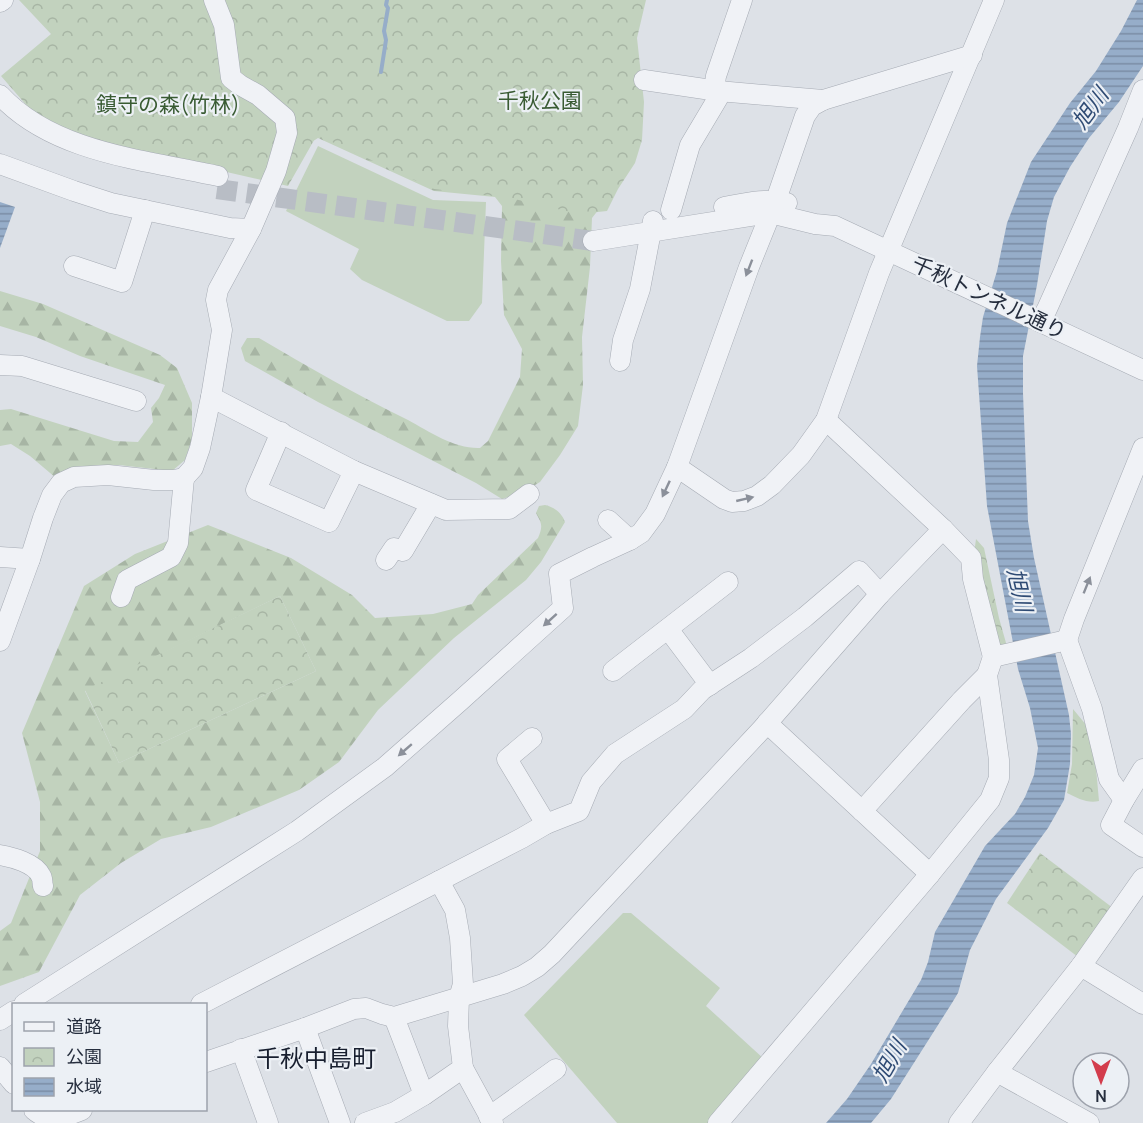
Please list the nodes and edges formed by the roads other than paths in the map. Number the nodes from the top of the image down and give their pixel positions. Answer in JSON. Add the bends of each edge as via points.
{"nodes":[{"id":1,"x":214,"y":0,"type":"edge"},
{"id":2,"x":742,"y":0,"type":"edge"},
{"id":3,"x":994,"y":0,"type":"edge"},
{"id":4,"x":972,"y":55,"type":"junction"},
{"id":5,"x":644,"y":80,"type":"dead end"},
{"id":6,"x":1143,"y":90,"type":"edge"},
{"id":7,"x":718,"y":91,"type":"junction"},
{"id":8,"x":0,"y":95,"type":"edge"},
{"id":9,"x":823,"y":100,"type":"junction"},
{"id":10,"x":0,"y":109,"type":"edge"},
{"id":11,"x":0,"y":164,"type":"edge"},
{"id":12,"x":773,"y":207,"type":"junction"},
{"id":13,"x":145,"y":210,"type":"junction"},
{"id":14,"x":671,"y":210,"type":"dead end"},
{"id":15,"x":652,"y":226,"type":"junction"},
{"id":16,"x":251,"y":229,"type":"junction"},
{"id":17,"x":592,"y":235,"type":"tunnel mouth"},
{"id":18,"x":889,"y":252,"type":"junction"},
{"id":19,"x":74,"y":266,"type":"dead end"},
{"id":20,"x":1036,"y":320,"type":"junction"},
{"id":21,"x":620,"y":361,"type":"dead end"},
{"id":22,"x":0,"y":365,"type":"edge"},
{"id":23,"x":1143,"y":370,"type":"edge"},
{"id":24,"x":211,"y":397,"type":"junction"},
{"id":25,"x":136,"y":401,"type":"dead end"},
{"id":26,"x":826,"y":420,"type":"junction"},
{"id":27,"x":281,"y":432,"type":"junction"},
{"id":28,"x":1143,"y":448,"type":"edge"},
{"id":29,"x":677,"y":466,"type":"junction"},
{"id":30,"x":354,"y":471,"type":"junction"},
{"id":31,"x":184,"y":478,"type":"junction"},
{"id":32,"x":529,"y":494,"type":"dead end"},
{"id":33,"x":431,"y":504,"type":"junction"},
{"id":34,"x":608,"y":520,"type":"dead end"},
{"id":35,"x":942,"y":529,"type":"junction"},
{"id":36,"x":630,"y":540,"type":"junction"},
{"id":37,"x":0,"y":557,"type":"edge"},
{"id":38,"x":30,"y":559,"type":"junction"},
{"id":39,"x":386,"y":560,"type":"dead end"},
{"id":40,"x":728,"y":582,"type":"dead end"},
{"id":41,"x":880,"y":594,"type":"junction"},
{"id":42,"x":121,"y":597,"type":"dead end"},
{"id":43,"x":669,"y":629,"type":"junction"},
{"id":44,"x":0,"y":640,"type":"edge"},
{"id":45,"x":1062,"y":641,"type":"junction"},
{"id":46,"x":995,"y":662,"type":"junction"},
{"id":47,"x":614,"y":671,"type":"dead end"},
{"id":48,"x":710,"y":685,"type":"junction"},
{"id":49,"x":767,"y":723,"type":"junction"},
{"id":50,"x":532,"y":738,"type":"dead end"},
{"id":51,"x":1143,"y":769,"type":"edge"},
{"id":52,"x":1124,"y":800,"type":"junction"},
{"id":53,"x":862,"y":811,"type":"junction"},
{"id":54,"x":546,"y":824,"type":"junction"},
{"id":55,"x":1143,"y":847,"type":"edge"},
{"id":56,"x":0,"y":855,"type":"edge"},
{"id":57,"x":930,"y":874,"type":"junction"},
{"id":58,"x":1143,"y":879,"type":"edge"},
{"id":59,"x":440,"y":881,"type":"junction"},
{"id":60,"x":43,"y":886,"type":"dead end"},
{"id":61,"x":1081,"y":966,"type":"junction"},
{"id":62,"x":459,"y":998,"type":"junction"},
{"id":63,"x":27,"y":1003,"type":"edge"},
{"id":64,"x":205,"y":1003,"type":"edge"},
{"id":65,"x":1143,"y":1004,"type":"edge"},
{"id":66,"x":394,"y":1017,"type":"junction"},
{"id":67,"x":305,"y":1028,"type":"junction"},
{"id":68,"x":241,"y":1049,"type":"junction"},
{"id":69,"x":207,"y":1062,"type":"edge"},
{"id":70,"x":0,"y":1067,"type":"edge"},
{"id":71,"x":462,"y":1068,"type":"junction"},
{"id":72,"x":556,"y":1069,"type":"dead end"},
{"id":73,"x":997,"y":1072,"type":"junction"},
{"id":74,"x":12,"y":1082,"type":"edge"},
{"id":75,"x":424,"y":1095,"type":"junction"},
{"id":76,"x":78,"y":1111,"type":"edge"},
{"id":77,"x":49,"y":1118,"type":"edge"},
{"id":78,"x":397,"y":1118,"type":"edge"},
{"id":79,"x":491,"y":1120,"type":"edge"},
{"id":80,"x":267,"y":1123,"type":"edge"},
{"id":81,"x":340,"y":1123,"type":"edge"},
{"id":82,"x":365,"y":1123,"type":"edge"},
{"id":83,"x":718,"y":1123,"type":"edge"},
{"id":84,"x":959,"y":1123,"type":"edge"},
{"id":85,"x":1089,"y":1123,"type":"edge"}],
"edges":[{"from":1,"to":16,"type":"street","via":[[224,25],[231,78],[285,118],[287,134],[276,171]]},
{"from":2,"to":7,"type":"street","via":[[716,76]]},
{"from":3,"to":4,"type":"street"},
{"from":4,"to":9,"type":"street"},
{"from":4,"to":18,"type":"street"},
{"from":5,"to":7,"type":"street"},
{"from":6,"to":20,"type":"street","via":[[1047,309]]},
{"from":7,"to":9,"type":"street"},
{"from":7,"to":14,"type":"street","via":[[718,98],[690,145]]},
{"from":8,"to":10,"type":"street","via":[[32,122],[78,144],[217,183],[73,154],[26,131]]},
{"from":9,"to":12,"type":"street","via":[[805,116]]},
{"from":11,"to":13,"type":"street","via":[[111,203]]},
{"from":12,"to":15,"type":"street","name":"千秋トンネル通り","via":[[762,200]]},
{"from":12,"to":18,"type":"street","name":"千秋トンネル通り","via":[[819,211],[835,226]]},
{"from":12,"to":29,"type":"street","one_way":true},
{"from":13,"to":16,"type":"street"},
{"from":13,"to":19,"type":"street","via":[[122,282]]},
{"from":15,"to":17,"type":"street","name":"千秋トンネル通り"},
{"from":15,"to":21,"type":"street","via":[[640,290]]},
{"from":16,"to":24,"type":"street","via":[[218,290],[222,330]]},
{"from":18,"to":20,"type":"street","name":"千秋トンネル通り"},
{"from":18,"to":26,"type":"street"},
{"from":20,"to":23,"type":"street","name":"千秋トンネル通り"},
{"from":22,"to":25,"type":"street","via":[[22,366]]},
{"from":24,"to":27,"type":"street"},
{"from":24,"to":31,"type":"street","via":[[200,448],[193,468]]},
{"from":29,"to":26,"type":"street","one_way":true,"via":[[724,500],[744,501],[772,485],[801,455]]},
{"from":26,"to":35,"type":"street"},
{"from":27,"to":30,"type":"street"},
{"from":27,"to":30,"type":"street","via":[[256,490],[329,522]]},
{"from":45,"to":28,"type":"street","one_way":true},
{"from":29,"to":36,"type":"street","one_way":true,"via":[[655,514],[642,533]]},
{"from":30,"to":33,"type":"street"},
{"from":31,"to":38,"type":"street","via":[[154,480],[108,475],[74,477],[61,483],[52,495]]},
{"from":31,"to":42,"type":"street","via":[[178,543],[171,557],[126,579]]},
{"from":32,"to":33,"type":"street","via":[[509,509],[446,510]]},
{"from":33,"to":39,"type":"street","via":[[403,551],[394,548]]},
{"from":34,"to":36,"type":"street"},
{"from":35,"to":41,"type":"street"},
{"from":35,"to":46,"type":"street","via":[[971,558]]},
{"from":36,"to":63,"type":"street","one_way":true,"via":[[559,574],[563,608],[385,767],[297,831]]},
{"from":37,"to":38,"type":"street"},
{"from":38,"to":44,"type":"street"},
{"from":40,"to":43,"type":"street"},
{"from":41,"to":48,"type":"street","via":[[859,571],[805,617]]},
{"from":41,"to":49,"type":"street"},
{"from":43,"to":47,"type":"street"},
{"from":43,"to":48,"type":"street"},
{"from":45,"to":46,"type":"street"},
{"from":45,"to":52,"type":"street","via":[[1092,709],[1109,779]]},
{"from":46,"to":53,"type":"street"},
{"from":46,"to":57,"type":"street","via":[[999,778],[990,800]]},
{"from":48,"to":54,"type":"street","via":[[684,709],[615,754],[591,782],[579,811]]},
{"from":49,"to":53,"type":"street"},
{"from":49,"to":62,"type":"street","via":[[552,954],[522,976]]},
{"from":50,"to":54,"type":"street","via":[[507,759]]},
{"from":51,"to":52,"type":"street"},
{"from":52,"to":55,"type":"street","via":[[1111,825]]},
{"from":53,"to":57,"type":"street"},
{"from":54,"to":59,"type":"street"},
{"from":56,"to":60,"type":"street","via":[[30,865],[41,875]]},
{"from":57,"to":83,"type":"street"},
{"from":58,"to":61,"type":"street"},
{"from":59,"to":62,"type":"street","via":[[454,910],[460,938]]},
{"from":59,"to":64,"type":"street"},
{"from":61,"to":65,"type":"street"},
{"from":61,"to":73,"type":"street"},
{"from":62,"to":66,"type":"street"},
{"from":62,"to":71,"type":"street"},
{"from":66,"to":67,"type":"street","via":[[366,1008],[354,1009]]},
{"from":66,"to":75,"type":"street"},
{"from":67,"to":68,"type":"street"},
{"from":67,"to":81,"type":"street"},
{"from":68,"to":69,"type":"street"},
{"from":68,"to":80,"type":"street"},
{"from":70,"to":74,"type":"street"},
{"from":71,"to":75,"type":"street"},
{"from":71,"to":79,"type":"street"},
{"from":72,"to":79,"type":"street"},
{"from":73,"to":84,"type":"street"},
{"from":73,"to":85,"type":"street"},
{"from":75,"to":78,"type":"street"},
{"from":76,"to":77,"type":"street"},
{"from":78,"to":82,"type":"street"}]}
